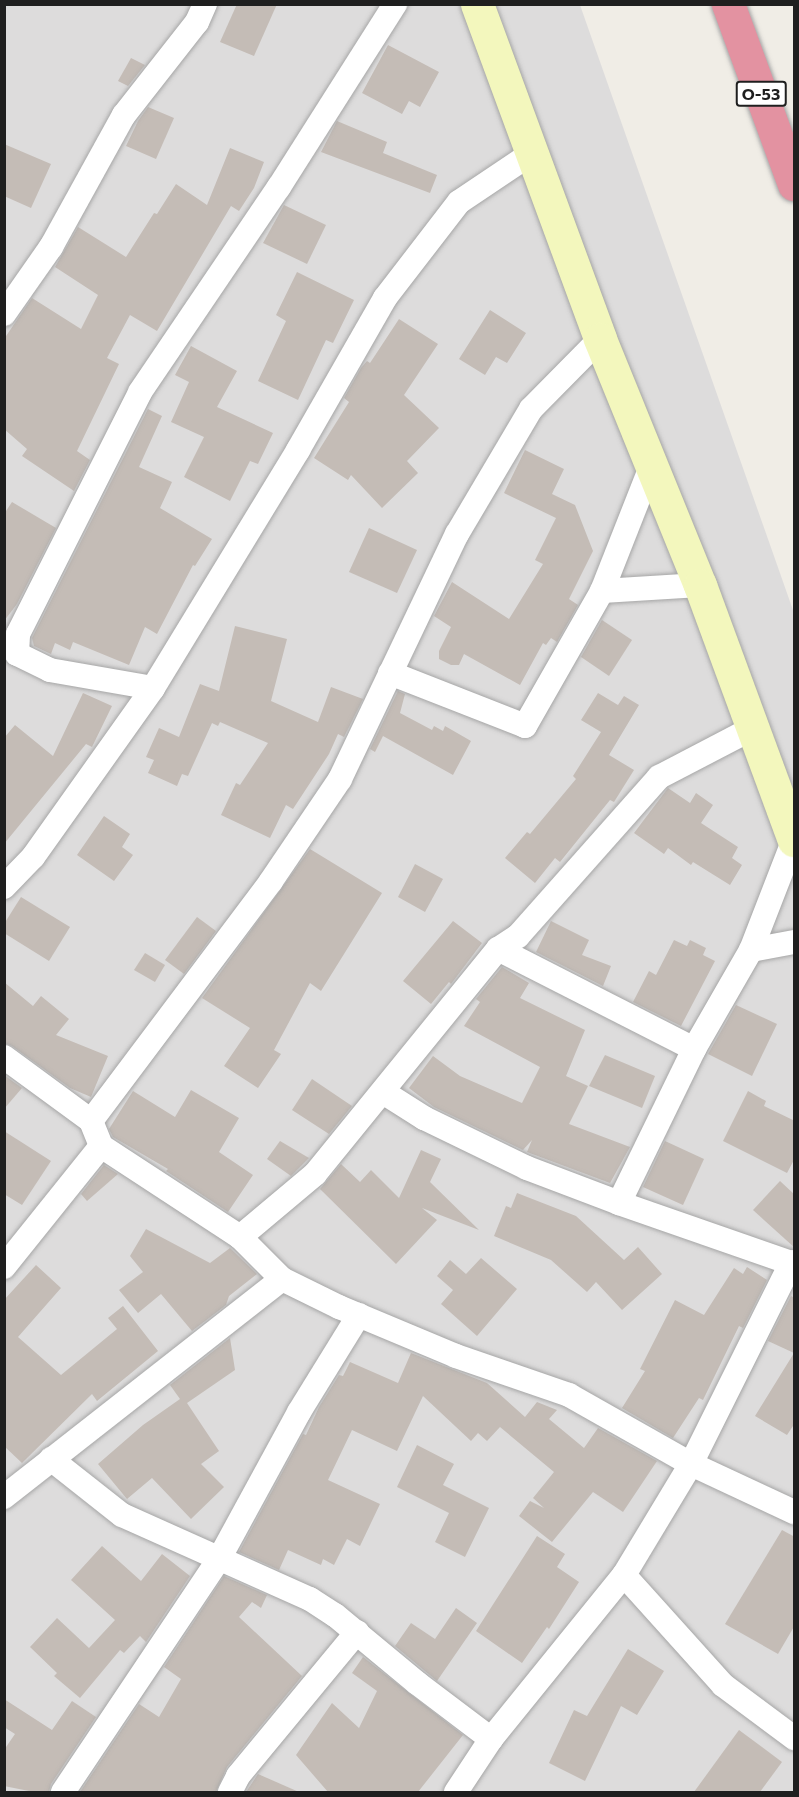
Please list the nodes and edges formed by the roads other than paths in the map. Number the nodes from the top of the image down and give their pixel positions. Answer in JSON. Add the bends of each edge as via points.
{"nodes":[{"id":1,"x":205,"y":4,"type":"edge"},
{"id":2,"x":395,"y":4,"type":"edge"},
{"id":3,"x":477,"y":4,"type":"edge"},
{"id":4,"x":728,"y":4,"type":"edge"},
{"id":5,"x":532,"y":153,"type":"junction"},
{"id":6,"x":795,"y":184,"type":"edge"},
{"id":7,"x":4,"y":314,"type":"edge"},
{"id":8,"x":600,"y":339,"type":"junction"},
{"id":9,"x":652,"y":464,"type":"junction"},
{"id":10,"x":700,"y":585,"type":"junction"},
{"id":11,"x":602,"y":591,"type":"junction"},
{"id":12,"x":390,"y":673,"type":"junction"},
{"id":13,"x":153,"y":688,"type":"junction"},
{"id":14,"x":753,"y":728,"type":"junction"},
{"id":15,"x":794,"y":839,"type":"edge"},
{"id":16,"x":4,"y":887,"type":"edge"},
{"id":17,"x":795,"y":942,"type":"edge"},
{"id":18,"x":498,"y":950,"type":"junction"},
{"id":19,"x":751,"y":950,"type":"junction"},
{"id":20,"x":694,"y":1049,"type":"junction"},
{"id":21,"x":4,"y":1057,"type":"edge"},
{"id":22,"x":383,"y":1092,"type":"junction"},
{"id":23,"x":91,"y":1121,"type":"junction"},
{"id":24,"x":101,"y":1146,"type":"junction"},
{"id":25,"x":619,"y":1203,"type":"junction"},
{"id":26,"x":240,"y":1237,"type":"junction"},
{"id":27,"x":793,"y":1262,"type":"edge"},
{"id":28,"x":4,"y":1267,"type":"edge"},
{"id":29,"x":282,"y":1279,"type":"junction"},
{"id":30,"x":359,"y":1316,"type":"junction"},
{"id":31,"x":51,"y":1459,"type":"junction"},
{"id":32,"x":692,"y":1464,"type":"junction"},
{"id":33,"x":4,"y":1497,"type":"edge"},
{"id":34,"x":795,"y":1512,"type":"edge"},
{"id":35,"x":219,"y":1559,"type":"junction"},
{"id":36,"x":624,"y":1575,"type":"junction"},
{"id":37,"x":357,"y":1632,"type":"junction"},
{"id":38,"x":795,"y":1738,"type":"edge"},
{"id":39,"x":491,"y":1739,"type":"junction"},
{"id":40,"x":63,"y":1792,"type":"edge"},
{"id":41,"x":230,"y":1792,"type":"edge"},
{"id":42,"x":456,"y":1792,"type":"edge"}],
"edges":[{"from":1,"to":7,"type":"street","via":[[197,22],[124,115],[51,247]]},
{"from":2,"to":13,"type":"street","via":[[279,187],[140,392],[18,634],[17,654],[50,670]]},
{"from":3,"to":5,"type":"street"},
{"from":4,"to":6,"type":"highway","number":"O-53"},
{"from":5,"to":8,"type":"street"},
{"from":5,"to":13,"type":"street","via":[[459,202],[385,297],[298,450]]},
{"from":8,"to":9,"type":"street"},
{"from":8,"to":12,"type":"street","via":[[531,409],[457,534]]},
{"from":9,"to":10,"type":"street"},
{"from":9,"to":11,"type":"street"},
{"from":10,"to":11,"type":"street"},
{"from":10,"to":14,"type":"street"},
{"from":11,"to":12,"type":"street","via":[[525,726]]},
{"from":12,"to":23,"type":"street","via":[[340,779],[271,881]]},
{"from":13,"to":16,"type":"street","via":[[33,857]]},
{"from":14,"to":15,"type":"street"},
{"from":14,"to":18,"type":"street","via":[[659,777],[518,936]]},
{"from":15,"to":19,"type":"street"},
{"from":17,"to":19,"type":"street"},
{"from":18,"to":20,"type":"street"},
{"from":18,"to":22,"type":"street"},
{"from":19,"to":20,"type":"street"},
{"from":20,"to":25,"type":"street"},
{"from":21,"to":23,"type":"street"},
{"from":22,"to":25,"type":"street","via":[[424,1118],[527,1168]]},
{"from":22,"to":26,"type":"street","via":[[315,1174]]},
{"from":23,"to":24,"type":"street"},
{"from":24,"to":26,"type":"street"},
{"from":24,"to":28,"type":"street"},
{"from":25,"to":27,"type":"street"},
{"from":26,"to":29,"type":"street"},
{"from":27,"to":32,"type":"street"},
{"from":29,"to":30,"type":"street"},
{"from":29,"to":31,"type":"street"},
{"from":30,"to":32,"type":"street","via":[[456,1356],[569,1395]]},
{"from":30,"to":35,"type":"street","via":[[299,1412]]},
{"from":31,"to":33,"type":"street"},
{"from":31,"to":35,"type":"street","via":[[122,1515]]},
{"from":32,"to":34,"type":"street"},
{"from":32,"to":36,"type":"street"},
{"from":35,"to":37,"type":"street","via":[[310,1599]]},
{"from":35,"to":40,"type":"street"},
{"from":36,"to":38,"type":"street","via":[[723,1685]]},
{"from":36,"to":39,"type":"street"},
{"from":37,"to":39,"type":"street"},
{"from":37,"to":41,"type":"street","via":[[238,1776]]},
{"from":39,"to":42,"type":"street"}]}
